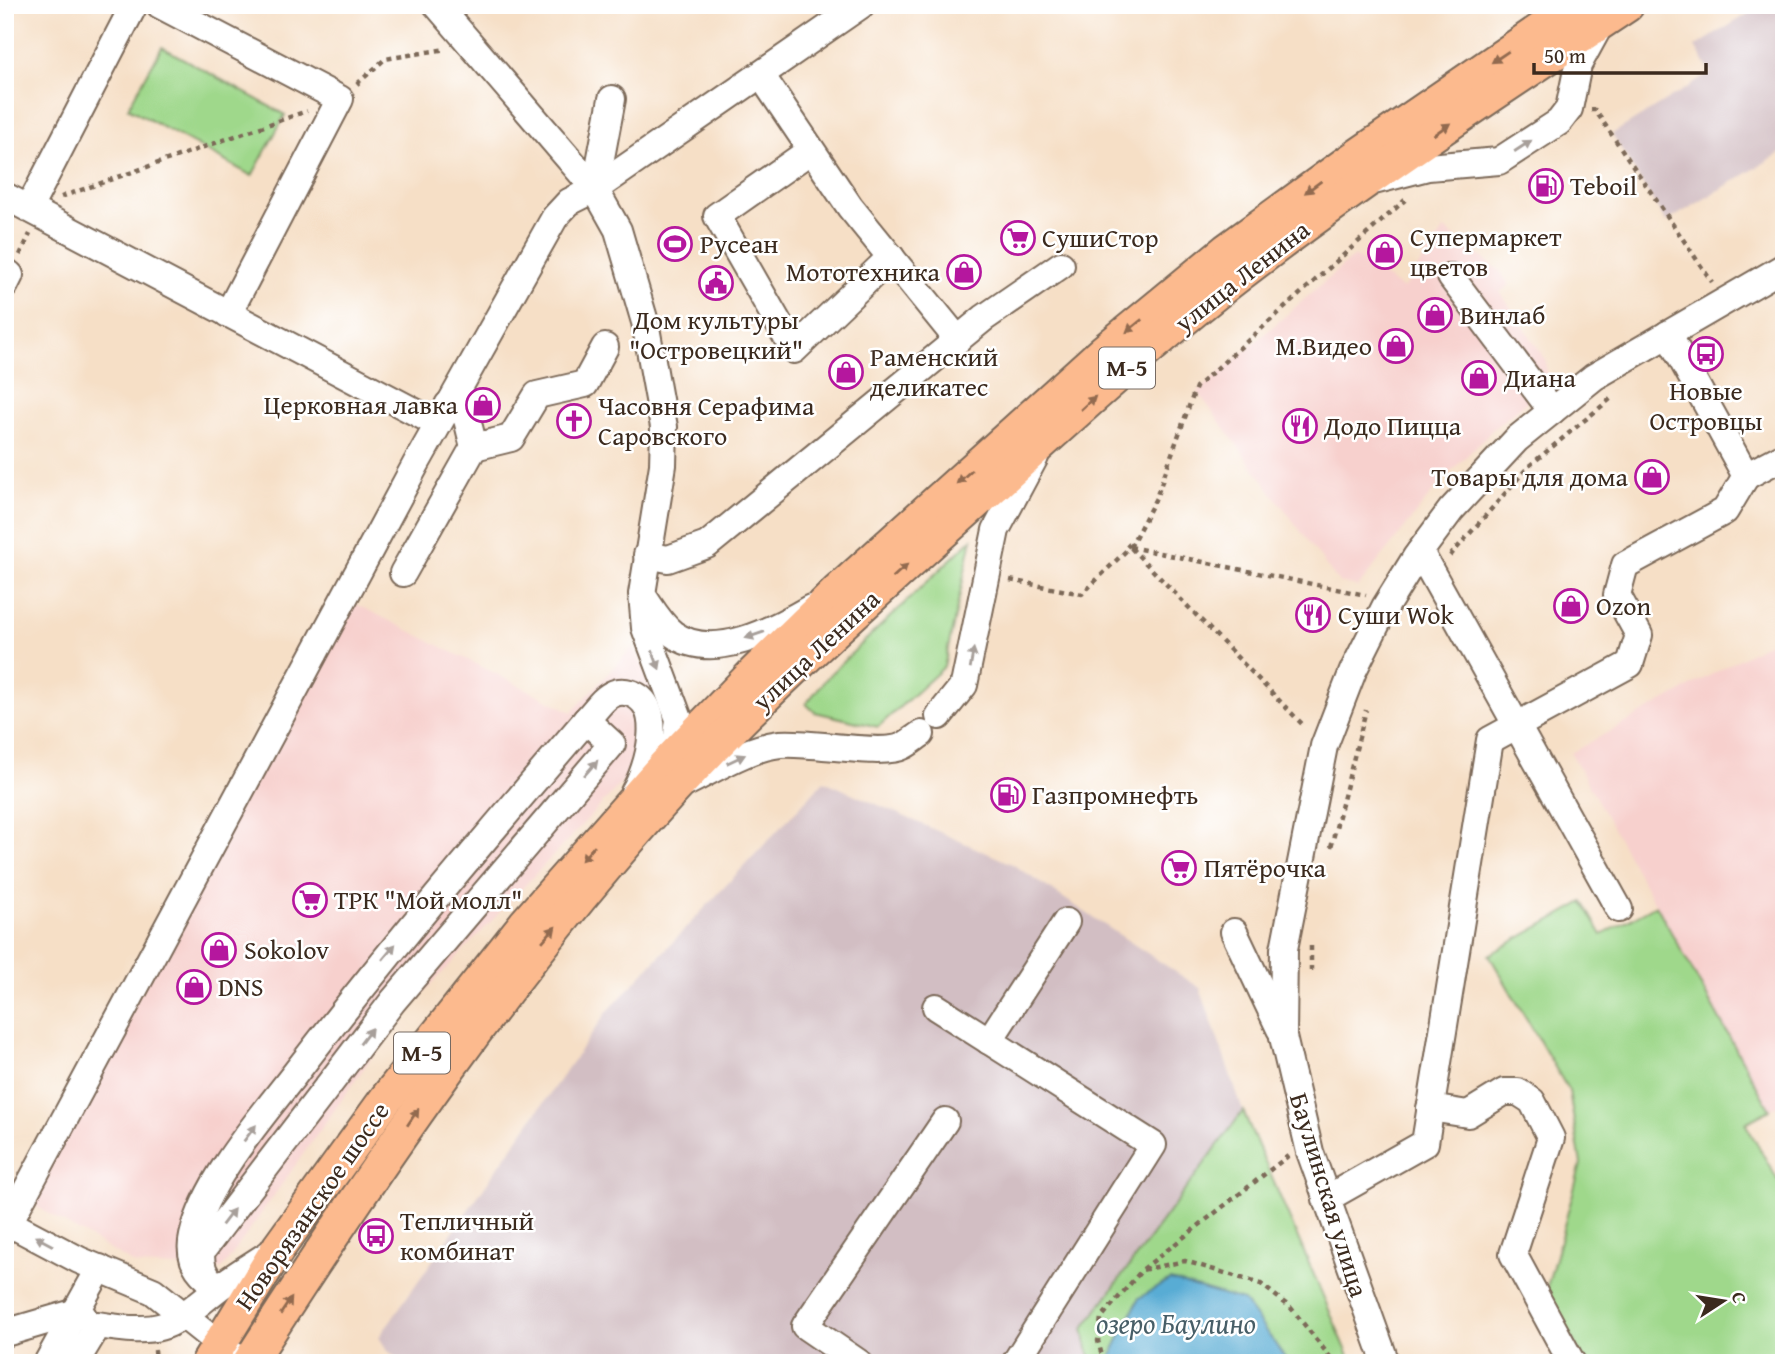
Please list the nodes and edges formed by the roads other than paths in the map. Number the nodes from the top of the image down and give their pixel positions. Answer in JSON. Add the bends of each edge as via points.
{"nodes":[{"id":1,"x":134,"y":5,"type":"edge"},
{"id":2,"x":160,"y":5,"type":"edge"},
{"id":3,"x":437,"y":5,"type":"edge"},
{"id":4,"x":861,"y":5,"type":"edge"},
{"id":5,"x":1602,"y":11,"type":"edge"},
{"id":6,"x":761,"y":75,"type":"junction"},
{"id":7,"x":612,"y":99,"type":"dead end"},
{"id":8,"x":811,"y":150,"type":"junction"},
{"id":9,"x":1364,"y":183,"type":"junction"},
{"id":10,"x":595,"y":189,"type":"junction"},
{"id":11,"x":5,"y":196,"type":"edge"},
{"id":12,"x":29,"y":208,"type":"junction"},
{"id":13,"x":891,"y":257,"type":"junction"},
{"id":14,"x":1061,"y":265,"type":"dead end"},
{"id":15,"x":1784,"y":267,"type":"edge"},
{"id":16,"x":1451,"y":276,"type":"dead end"},
{"id":17,"x":229,"y":314,"type":"junction"},
{"id":18,"x":1668,"y":334,"type":"junction"},
{"id":19,"x":958,"y":340,"type":"junction"},
{"id":20,"x":606,"y":347,"type":"dead end"},
{"id":21,"x":1552,"y":411,"type":"junction"},
{"id":22,"x":443,"y":415,"type":"junction"},
{"id":23,"x":1044,"y":441,"type":"junction"},
{"id":24,"x":474,"y":447,"type":"junction"},
{"id":25,"x":1784,"y":456,"type":"edge"},
{"id":26,"x":1746,"y":476,"type":"junction"},
{"id":27,"x":1420,"y":552,"type":"junction"},
{"id":28,"x":648,"y":555,"type":"junction"},
{"id":29,"x":403,"y":573,"type":"dead end"},
{"id":30,"x":837,"y":592,"type":"junction"},
{"id":31,"x":642,"y":594,"type":"junction"},
{"id":32,"x":586,"y":720,"type":"junction"},
{"id":33,"x":1515,"y":727,"type":"junction"},
{"id":34,"x":670,"y":776,"type":"junction"},
{"id":35,"x":621,"y":815,"type":"junction"},
{"id":36,"x":1619,"y":909,"type":"dead end"},
{"id":37,"x":1066,"y":922,"type":"dead end"},
{"id":38,"x":1234,"y":932,"type":"dead end"},
{"id":39,"x":936,"y":1007,"type":"dead end"},
{"id":40,"x":1283,"y":1037,"type":"junction"},
{"id":41,"x":989,"y":1041,"type":"junction"},
{"id":42,"x":1430,"y":1108,"type":"junction"},
{"id":43,"x":945,"y":1121,"type":"dead end"},
{"id":44,"x":1326,"y":1199,"type":"junction"},
{"id":45,"x":9,"y":1218,"type":"edge"},
{"id":46,"x":279,"y":1247,"type":"junction"},
{"id":47,"x":100,"y":1268,"type":"junction"},
{"id":48,"x":216,"y":1281,"type":"junction"},
{"id":49,"x":185,"y":1317,"type":"junction"},
{"id":50,"x":88,"y":1319,"type":"junction"},
{"id":51,"x":5,"y":1333,"type":"edge"},
{"id":52,"x":223,"y":1356,"type":"edge"},
{"id":53,"x":47,"y":1363,"type":"edge"},
{"id":54,"x":75,"y":1363,"type":"edge"},
{"id":55,"x":249,"y":1363,"type":"edge"},
{"id":56,"x":859,"y":1363,"type":"edge"},
{"id":57,"x":1015,"y":1363,"type":"edge"},
{"id":58,"x":1386,"y":1363,"type":"edge"},
{"id":59,"x":1572,"y":1363,"type":"edge"}],
"edges":[{"from":1,"to":12,"type":"street"},
{"from":2,"to":17,"type":"street","via":[[340,99]]},
{"from":3,"to":10,"type":"street"},
{"from":4,"to":6,"type":"street"},
{"from":9,"to":5,"type":"main road","name":"улица Ленина","number":"М-5","one_way":true},
{"from":9,"to":5,"type":"street","one_way":true,"via":[[1428,167],[1499,161],[1559,122],[1569,109],[1578,65]]},
{"from":5,"to":30,"type":"main road","name":"улица Ленина","number":"М-5","one_way":true,"via":[[1344,165],[1227,250],[1104,351]]},
{"from":6,"to":8,"type":"street"},
{"from":6,"to":10,"type":"street"},
{"from":7,"to":10,"type":"street"},
{"from":8,"to":13,"type":"street"},
{"from":8,"to":13,"type":"street","via":[[717,216],[794,350]]},
{"from":23,"to":9,"type":"main road","name":"улица Ленина","number":"М-5","one_way":true,"via":[[1240,274]]},
{"from":10,"to":22,"type":"street","via":[[569,202],[555,217]]},
{"from":10,"to":28,"type":"street","via":[[618,230],[659,390],[663,465]]},
{"from":11,"to":12,"type":"street"},
{"from":12,"to":17,"type":"street"},
{"from":13,"to":19,"type":"street"},
{"from":14,"to":19,"type":"street"},
{"from":15,"to":18,"type":"street","name":"Баулинская улица"},
{"from":16,"to":21,"type":"street"},
{"from":17,"to":22,"type":"street"},
{"from":18,"to":21,"type":"street","name":"Баулинская улица","via":[[1594,377]]},
{"from":18,"to":26,"type":"street"},
{"from":19,"to":28,"type":"street","via":[[707,545],[668,559]]},
{"from":20,"to":24,"type":"street","via":[[585,384],[537,395],[510,438]]},
{"from":21,"to":27,"type":"street","name":"Баулинская улица","via":[[1498,459]]},
{"from":22,"to":24,"type":"street","via":[[466,415]]},
{"from":22,"to":45,"type":"street"},
{"from":34,"to":23,"type":"main road","name":"улица Ленина","number":"М-5","one_way":true,"via":[[767,694]]},
{"from":34,"to":23,"type":"street","one_way":true,"via":[[778,744],[808,742],[888,750],[902,747],[930,725],[964,685],[996,530]]},
{"from":24,"to":29,"type":"street"},
{"from":25,"to":26,"type":"street"},
{"from":26,"to":33,"type":"street","via":[[1725,511],[1625,565],[1617,595],[1639,635],[1630,664]]},
{"from":27,"to":33,"type":"street"},
{"from":27,"to":40,"type":"street","name":"Баулинская улица","via":[[1385,607],[1353,671],[1324,746],[1284,949]]},
{"from":28,"to":31,"type":"street"},
{"from":30,"to":31,"type":"street","one_way":true,"via":[[757,635],[706,644],[671,632]]},
{"from":30,"to":34,"type":"main road","name":"улица Ленина","number":"М-5"},
{"from":31,"to":34,"type":"street","one_way":true,"via":[[645,628],[679,719]]},
{"from":32,"to":35,"type":"street","via":[[606,697],[622,692],[638,697],[649,710],[649,756]]},
{"from":48,"to":32,"type":"street","one_way":true,"via":[[194,1261],[193,1235],[233,1155],[379,964]]},
{"from":48,"to":32,"type":"street","one_way":true,"via":[[201,1266],[201,1252],[208,1242],[393,1001],[612,744]]},
{"from":33,"to":36,"type":"street"},
{"from":33,"to":42,"type":"street","via":[[1490,740]]},
{"from":34,"to":35,"type":"main road","name":"Новорязанское шоссе","number":"М-5"},
{"from":55,"to":34,"type":"main road","name":"Новорязанское шоссе","number":"М-5","one_way":true,"via":[[426,1097]]},
{"from":35,"to":46,"type":"main road","name":"Новорязанское шоссе","number":"М-5","one_way":true,"via":[[525,924],[386,1099]]},
{"from":37,"to":41,"type":"street"},
{"from":38,"to":40,"type":"street"},
{"from":39,"to":41,"type":"street"},
{"from":40,"to":44,"type":"street","name":"Баулинская улица"},
{"from":41,"to":57,"type":"street","via":[[1153,1145]]},
{"from":42,"to":44,"type":"street","via":[[1424,1143]]},
{"from":42,"to":59,"type":"street","via":[[1468,1114],[1504,1092],[1518,1092],[1532,1101],[1551,1138],[1513,1254]]},
{"from":43,"to":56,"type":"street","via":[[805,1326]]},
{"from":44,"to":58,"type":"street","name":"Баулинская улица"},
{"from":47,"to":45,"type":"street","one_way":true},
{"from":46,"to":48,"type":"street"},
{"from":46,"to":52,"type":"main road","name":"Новорязанское шоссе","number":"М-5"},
{"from":47,"to":49,"type":"street","via":[[153,1291]]},
{"from":47,"to":50,"type":"street"},
{"from":48,"to":49,"type":"street"},
{"from":49,"to":50,"type":"street","via":[[153,1329]]},
{"from":49,"to":52,"type":"street"},
{"from":50,"to":51,"type":"street"},
{"from":50,"to":53,"type":"street"},
{"from":50,"to":54,"type":"street"}]}
